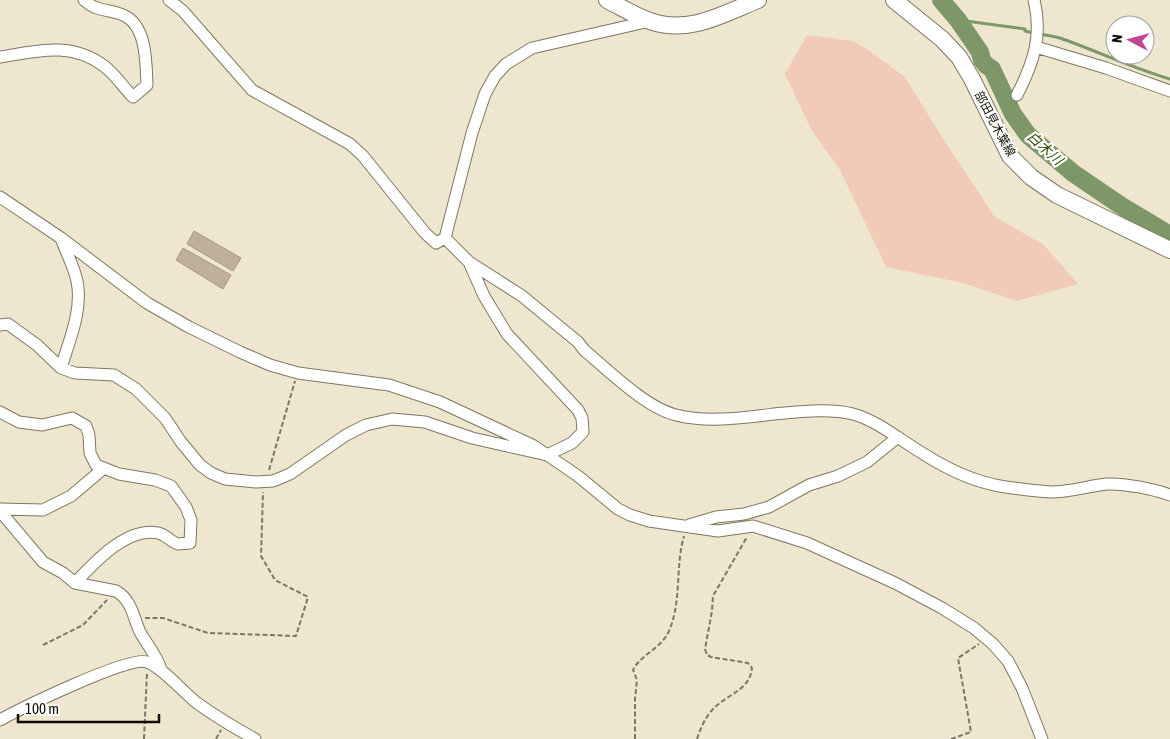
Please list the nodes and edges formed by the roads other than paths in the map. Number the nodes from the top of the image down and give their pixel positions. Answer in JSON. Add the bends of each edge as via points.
{"nodes":[{"id":1,"x":84,"y":0,"type":"edge"},
{"id":2,"x":169,"y":0,"type":"edge"},
{"id":3,"x":608,"y":0,"type":"edge"},
{"id":4,"x":758,"y":0,"type":"edge"},
{"id":5,"x":894,"y":0,"type":"edge"},
{"id":6,"x":1034,"y":0,"type":"edge"},
{"id":7,"x":650,"y":21,"type":"junction"},
{"id":8,"x":1036,"y":47,"type":"junction"},
{"id":9,"x":0,"y":57,"type":"edge"},
{"id":10,"x":1170,"y":91,"type":"edge"},
{"id":11,"x":1017,"y":95,"type":"dead end"},
{"id":12,"x":0,"y":197,"type":"edge"},
{"id":13,"x":61,"y":238,"type":"junction"},
{"id":14,"x":445,"y":238,"type":"junction"},
{"id":15,"x":1170,"y":250,"type":"edge"},
{"id":16,"x":470,"y":262,"type":"junction"},
{"id":17,"x":0,"y":325,"type":"edge"},
{"id":18,"x":62,"y":368,"type":"junction"},
{"id":19,"x":0,"y":412,"type":"edge"},
{"id":20,"x":898,"y":437,"type":"junction"},
{"id":21,"x":547,"y":455,"type":"junction"},
{"id":22,"x":104,"y":468,"type":"junction"},
{"id":23,"x":1170,"y":495,"type":"edge"},
{"id":24,"x":0,"y":510,"type":"edge"},
{"id":25,"x":686,"y":528,"type":"junction"},
{"id":26,"x":75,"y":583,"type":"junction"},
{"id":27,"x":161,"y":670,"type":"junction"},
{"id":28,"x":0,"y":720,"type":"edge"},
{"id":29,"x":255,"y":739,"type":"edge"},
{"id":30,"x":1042,"y":739,"type":"edge"}],
"edges":[{"from":1,"to":9,"type":"street","via":[[95,8],[123,15],[135,23],[142,40],[147,86],[132,97],[106,67],[90,56],[51,49]]},
{"from":2,"to":14,"type":"street","via":[[183,11],[252,90],[350,144],[425,233],[436,243]]},
{"from":3,"to":7,"type":"main road"},
{"from":4,"to":7,"type":"main road","via":[[688,26]]},
{"from":5,"to":15,"type":"main road","name":"部田見木葉線","via":[[942,39],[958,57],[1010,156],[1031,177],[1057,195]]},
{"from":6,"to":8,"type":"street","via":[[1038,17]]},
{"from":7,"to":14,"type":"street","via":[[532,48],[506,64],[486,94],[472,133]]},
{"from":8,"to":10,"type":"street"},
{"from":8,"to":11,"type":"street"},
{"from":12,"to":13,"type":"street"},
{"from":13,"to":18,"type":"street","via":[[77,281],[78,302]]},
{"from":13,"to":21,"type":"street","via":[[147,303],[240,352],[298,373],[389,385],[418,393],[491,425]]},
{"from":14,"to":16,"type":"street"},
{"from":16,"to":20,"type":"street","via":[[522,296],[644,400],[674,415],[738,418],[797,412],[853,414]]},
{"from":16,"to":21,"type":"street","via":[[484,296],[507,334],[582,418],[583,432],[572,443]]},
{"from":17,"to":18,"type":"street","via":[[8,324]]},
{"from":18,"to":21,"type":"street","via":[[75,373],[114,375],[129,384],[165,418],[200,465],[225,479],[273,481],[290,474],[346,435],[366,425],[392,419],[425,422],[480,440]]},
{"from":19,"to":22,"type":"street","via":[[19,422],[42,425],[72,418],[86,426],[90,453],[96,465]]},
{"from":20,"to":23,"type":"street","via":[[951,469],[1004,487],[1052,492],[1110,484]]},
{"from":20,"to":25,"type":"street","via":[[868,462],[809,485],[768,507],[716,517]]},
{"from":21,"to":25,"type":"street","via":[[630,515]]},
{"from":22,"to":24,"type":"street","via":[[71,496],[43,510]]},
{"from":22,"to":26,"type":"street","via":[[172,486],[191,520],[190,543],[177,544],[160,533],[145,532],[102,554]]},
{"from":24,"to":26,"type":"street","via":[[43,562]]},
{"from":25,"to":30,"type":"street","via":[[718,531],[753,526],[815,546],[942,608],[974,628],[1008,661]]},
{"from":26,"to":27,"type":"street","via":[[116,591],[125,598]]},
{"from":27,"to":28,"type":"street","via":[[148,662],[130,663],[31,703]]},
{"from":27,"to":29,"type":"street","via":[[198,703]]}]}
